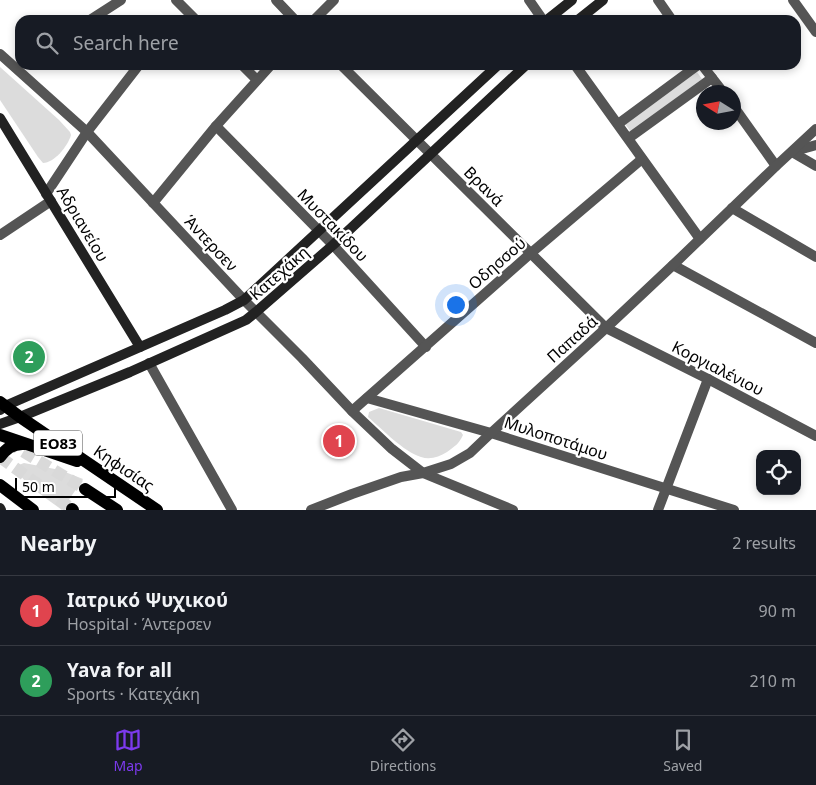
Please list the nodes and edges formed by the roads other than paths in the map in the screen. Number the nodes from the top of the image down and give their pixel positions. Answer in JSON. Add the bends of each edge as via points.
{"nodes":[{"id":1,"x":121,"y":0,"type":"edge"},
{"id":2,"x":176,"y":0,"type":"edge"},
{"id":3,"x":276,"y":0,"type":"edge"},
{"id":4,"x":334,"y":0,"type":"edge"},
{"id":5,"x":529,"y":0,"type":"edge"},
{"id":6,"x":572,"y":0,"type":"edge"},
{"id":7,"x":603,"y":0,"type":"edge"},
{"id":8,"x":658,"y":0,"type":"edge"},
{"id":9,"x":793,"y":0,"type":"edge"},
{"id":10,"x":98,"y":15,"type":"edge"},
{"id":11,"x":191,"y":15,"type":"edge"},
{"id":12,"x":291,"y":15,"type":"edge"},
{"id":13,"x":319,"y":15,"type":"edge"},
{"id":14,"x":540,"y":15,"type":"edge"},
{"id":15,"x":553,"y":15,"type":"edge"},
{"id":16,"x":584,"y":15,"type":"edge"},
{"id":17,"x":668,"y":15,"type":"edge"},
{"id":18,"x":816,"y":32,"type":"edge"},
{"id":19,"x":0,"y":54,"type":"edge"},
{"id":20,"x":15,"y":64,"type":"edge"},
{"id":21,"x":22,"y":70,"type":"edge"},
{"id":22,"x":135,"y":70,"type":"edge"},
{"id":23,"x":247,"y":70,"type":"edge"},
{"id":24,"x":266,"y":70,"type":"edge"},
{"id":25,"x":346,"y":70,"type":"edge"},
{"id":26,"x":493,"y":70,"type":"edge"},
{"id":27,"x":521,"y":70,"type":"edge"},
{"id":28,"x":579,"y":70,"type":"edge"},
{"id":29,"x":691,"y":70,"type":"edge"},
{"id":30,"x":706,"y":70,"type":"edge"},
{"id":31,"x":712,"y":78,"type":"junction"},
{"id":32,"x":257,"y":80,"type":"junction"},
{"id":33,"x":718,"y":85,"type":"edge"},
{"id":34,"x":0,"y":118,"type":"edge"},
{"id":35,"x":741,"y":118,"type":"edge"},
{"id":36,"x":618,"y":124,"type":"junction"},
{"id":37,"x":216,"y":126,"type":"junction"},
{"id":38,"x":816,"y":129,"type":"edge"},
{"id":39,"x":87,"y":132,"type":"junction"},
{"id":40,"x":628,"y":138,"type":"junction"},
{"id":41,"x":416,"y":140,"type":"junction"},
{"id":42,"x":816,"y":145,"type":"edge"},
{"id":43,"x":792,"y":152,"type":"junction"},
{"id":44,"x":431,"y":154,"type":"junction"},
{"id":45,"x":642,"y":159,"type":"junction"},
{"id":46,"x":776,"y":166,"type":"junction"},
{"id":47,"x":816,"y":166,"type":"edge"},
{"id":48,"x":49,"y":197,"type":"junction"},
{"id":49,"x":153,"y":203,"type":"junction"},
{"id":50,"x":732,"y":208,"type":"junction"},
{"id":51,"x":319,"y":232,"type":"junction"},
{"id":52,"x":0,"y":235,"type":"edge"},
{"id":53,"x":700,"y":239,"type":"junction"},
{"id":54,"x":333,"y":245,"type":"junction"},
{"id":55,"x":531,"y":253,"type":"junction"},
{"id":56,"x":816,"y":257,"type":"edge"},
{"id":57,"x":673,"y":265,"type":"junction"},
{"id":58,"x":244,"y":300,"type":"junction"},
{"id":59,"x":256,"y":312,"type":"junction"},
{"id":60,"x":606,"y":328,"type":"junction"},
{"id":61,"x":816,"y":343,"type":"edge"},
{"id":62,"x":140,"y":347,"type":"junction"},
{"id":63,"x":426,"y":347,"type":"junction"},
{"id":64,"x":149,"y":363,"type":"junction"},
{"id":65,"x":708,"y":379,"type":"junction"},
{"id":66,"x":367,"y":398,"type":"junction"},
{"id":67,"x":2,"y":406,"type":"edge"},
{"id":68,"x":352,"y":411,"type":"junction"},
{"id":69,"x":20,"y":417,"type":"junction"},
{"id":70,"x":0,"y":424,"type":"edge"},
{"id":71,"x":490,"y":433,"type":"junction"},
{"id":72,"x":0,"y":435,"type":"edge"},
{"id":73,"x":816,"y":436,"type":"edge"},
{"id":74,"x":30,"y":445,"type":"junction"},
{"id":75,"x":0,"y":458,"type":"edge"},
{"id":76,"x":96,"y":469,"type":"junction"},
{"id":77,"x":423,"y":473,"type":"junction"},
{"id":78,"x":3,"y":486,"type":"edge"},
{"id":79,"x":85,"y":489,"type":"tunnel mouth"},
{"id":80,"x":667,"y":489,"type":"junction"},
{"id":81,"x":33,"y":510,"type":"edge"},
{"id":82,"x":118,"y":510,"type":"edge"},
{"id":83,"x":157,"y":510,"type":"edge"},
{"id":84,"x":232,"y":510,"type":"edge"},
{"id":85,"x":311,"y":510,"type":"edge"},
{"id":86,"x":513,"y":510,"type":"edge"},
{"id":87,"x":658,"y":510,"type":"edge"},
{"id":88,"x":734,"y":510,"type":"edge"}],
"edges":[{"from":1,"to":10,"type":"street"},
{"from":2,"to":11,"type":"street"},
{"from":3,"to":12,"type":"street"},
{"from":4,"to":13,"type":"street"},
{"from":5,"to":14,"type":"street"},
{"from":6,"to":15,"type":"main road"},
{"from":7,"to":16,"type":"main road"},
{"from":8,"to":17,"type":"street"},
{"from":9,"to":18,"type":"street"},
{"from":19,"to":20,"type":"street","name":"Άντερσεν"},
{"from":21,"to":39,"type":"street","name":"Άντερσεν"},
{"from":22,"to":39,"type":"street"},
{"from":23,"to":32,"type":"street"},
{"from":24,"to":32,"type":"street"},
{"from":25,"to":41,"type":"street","name":"Βρανά"},
{"from":26,"to":41,"type":"main road","name":"Κατεχάκη"},
{"from":27,"to":44,"type":"main road","name":"Κατεχάκη"},
{"from":28,"to":36,"type":"street"},
{"from":29,"to":36,"type":"street"},
{"from":30,"to":31,"type":"street"},
{"from":31,"to":33,"type":"street"},
{"from":31,"to":40,"type":"street"},
{"from":32,"to":37,"type":"street"},
{"from":34,"to":48,"type":"main road","name":"Αδριανείου"},
{"from":35,"to":46,"type":"street"},
{"from":36,"to":40,"type":"street"},
{"from":37,"to":49,"type":"street"},
{"from":37,"to":51,"type":"street","name":"Μυστακίδου"},
{"from":38,"to":43,"type":"street","name":"Παπαδά"},
{"from":39,"to":48,"type":"street"},
{"from":39,"to":49,"type":"street","name":"Άντερσεν"},
{"from":40,"to":45,"type":"street"},
{"from":41,"to":44,"type":"street","name":"Βρανά"},
{"from":41,"to":51,"type":"main road","name":"Κατεχάκη"},
{"from":42,"to":43,"type":"street"},
{"from":43,"to":46,"type":"street","name":"Παπαδά"},
{"from":43,"to":47,"type":"street"},
{"from":44,"to":54,"type":"main road","name":"Κατεχάκη"},
{"from":44,"to":55,"type":"street","name":"Βρανά"},
{"from":45,"to":53,"type":"street"},
{"from":45,"to":55,"type":"street","name":"Οδησσού"},
{"from":46,"to":50,"type":"street","name":"Παπαδά"},
{"from":48,"to":52,"type":"street"},
{"from":48,"to":62,"type":"main road","name":"Αδριανείου"},
{"from":49,"to":58,"type":"street","name":"Άντερσεν"},
{"from":50,"to":53,"type":"street","name":"Παπαδά"},
{"from":50,"to":56,"type":"street"},
{"from":51,"to":54,"type":"street","name":"Μυστακίδου"},
{"from":51,"to":58,"type":"main road","name":"Κατεχάκη"},
{"from":53,"to":57,"type":"street","name":"Παπαδά"},
{"from":54,"to":59,"type":"main road","name":"Κατεχάκη"},
{"from":54,"to":63,"type":"street","name":"Μυστακίδου"},
{"from":55,"to":60,"type":"street","name":"Βρανά"},
{"from":55,"to":63,"type":"street","name":"Οδησσού"},
{"from":57,"to":60,"type":"street","name":"Παπαδά"},
{"from":57,"to":61,"type":"street"},
{"from":58,"to":59,"type":"street","name":"Άντερσεν"},
{"from":58,"to":62,"type":"main road","name":"Κατεχάκη"},
{"from":59,"to":64,"type":"main road","name":"Κατεχάκη","via":[[246,320]]},
{"from":59,"to":68,"type":"street","name":"Άντερσεν"},
{"from":60,"to":65,"type":"street","name":"Κοργιαλένιου"},
{"from":60,"to":71,"type":"street","name":"Παπαδά"},
{"from":62,"to":67,"type":"main road","name":"Κατεχάκη"},
{"from":63,"to":66,"type":"street","name":"Οδησσού"},
{"from":64,"to":69,"type":"main road","name":"Κατεχάκη"},
{"from":64,"to":84,"type":"street"},
{"from":65,"to":73,"type":"street","name":"Κοργιαλένιου"},
{"from":65,"to":80,"type":"street"},
{"from":66,"to":68,"type":"street","name":"Οδησσού"},
{"from":66,"to":71,"type":"street","name":"Μυλοποτάμου"},
{"from":67,"to":69,"type":"main road","name":"Κηφισίας","number":"ΕΟ83"},
{"from":68,"to":77,"type":"street","name":"Άντερσεν"},
{"from":69,"to":70,"type":"main road","name":"Κατεχάκη"},
{"from":69,"to":76,"type":"main road","name":"Κηφισίας","number":"ΕΟ83"},
{"from":71,"to":77,"type":"street","name":"Παπαδά","via":[[460,459]]},
{"from":71,"to":80,"type":"street","name":"Μυλοποτάμου"},
{"from":72,"to":74,"type":"main road"},
{"from":74,"to":75,"type":"main road","via":[[12,446]]},
{"from":74,"to":76,"type":"main road"},
{"from":76,"to":83,"type":"main road","name":"Κηφισίας","number":"ΕΟ83"},
{"from":77,"to":85,"type":"street","name":"Παπαδά","via":[[401,477]]},
{"from":77,"to":86,"type":"street","name":"Άντερσεν"},
{"from":78,"to":81,"type":"main road"},
{"from":79,"to":82,"type":"main road"},
{"from":80,"to":87,"type":"street"},
{"from":80,"to":88,"type":"street","name":"Μυλοποτάμου"}]}
